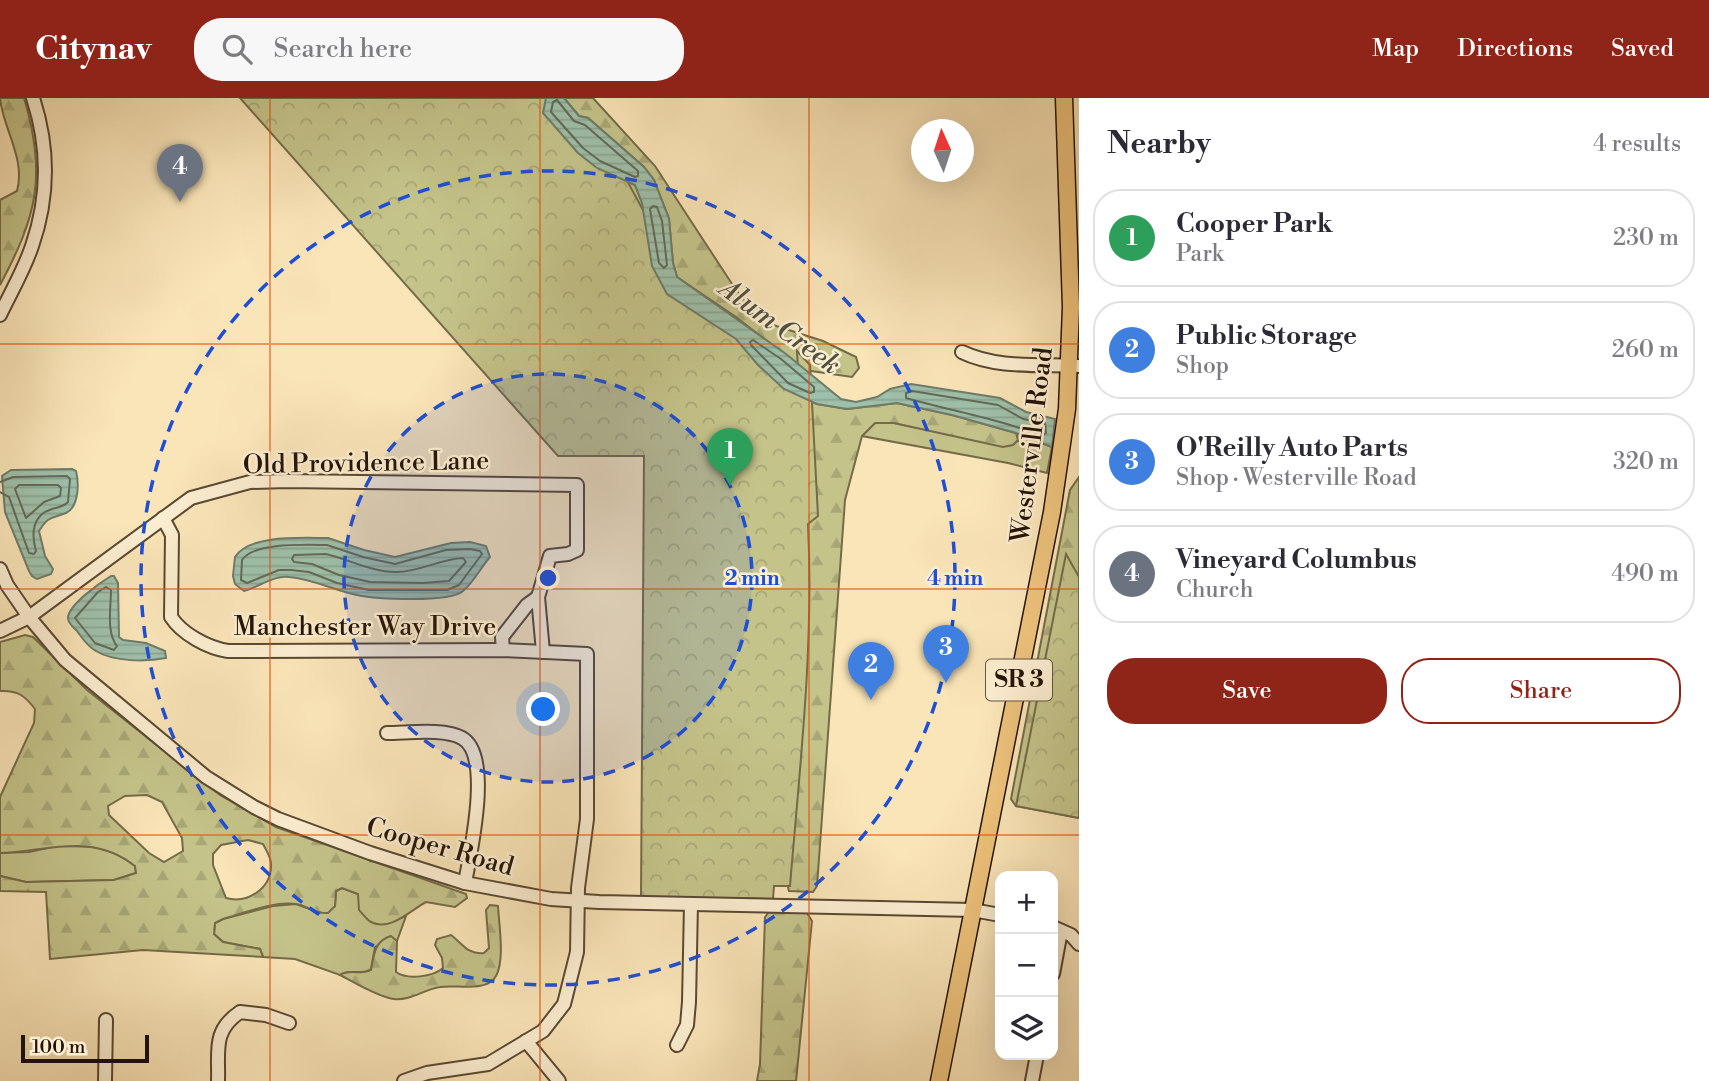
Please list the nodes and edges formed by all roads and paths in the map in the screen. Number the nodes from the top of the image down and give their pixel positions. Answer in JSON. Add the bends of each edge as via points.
{"nodes":[{"id":1,"x":33,"y":98,"type":"edge"},
{"id":2,"x":1064,"y":98,"type":"edge"},
{"id":3,"x":1069,"y":275,"type":"junction"},
{"id":4,"x":1079,"y":292,"type":"edge"},
{"id":5,"x":0,"y":314,"type":"edge"},
{"id":6,"x":1075,"y":321,"type":"edge"},
{"id":7,"x":962,"y":352,"type":"dead end"},
{"id":8,"x":1074,"y":366,"type":"edge"},
{"id":9,"x":163,"y":518,"type":"junction"},
{"id":10,"x":0,"y":569,"type":"edge"},
{"id":11,"x":538,"y":597,"type":"junction"},
{"id":12,"x":29,"y":617,"type":"junction"},
{"id":13,"x":0,"y":631,"type":"edge"},
{"id":14,"x":503,"y":650,"type":"junction"},
{"id":15,"x":543,"y":652,"type":"junction"},
{"id":16,"x":387,"y":733,"type":"dead end"},
{"id":17,"x":465,"y":883,"type":"junction"},
{"id":18,"x":578,"y":901,"type":"junction"},
{"id":19,"x":691,"y":904,"type":"junction"},
{"id":20,"x":973,"y":910,"type":"junction"},
{"id":21,"x":995,"y":914,"type":"edge"},
{"id":22,"x":1058,"y":929,"type":"edge"},
{"id":23,"x":1079,"y":944,"type":"edge"},
{"id":24,"x":106,"y":1020,"type":"dead end"},
{"id":25,"x":289,"y":1023,"type":"dead end"},
{"id":26,"x":526,"y":1041,"type":"junction"},
{"id":27,"x":677,"y":1045,"type":"dead end"},
{"id":28,"x":1036,"y":1060,"type":"edge"},
{"id":29,"x":105,"y":1081,"type":"edge"},
{"id":30,"x":218,"y":1081,"type":"edge"},
{"id":31,"x":404,"y":1081,"type":"edge"},
{"id":32,"x":559,"y":1081,"type":"edge"},
{"id":33,"x":939,"y":1081,"type":"edge"},
{"id":34,"x":1031,"y":1081,"type":"edge"}],
"edges":[{"from":1,"to":5,"type":"street","via":[[43,130],[45,190],[32,246]]},
{"from":2,"to":3,"type":"main road","name":"Westerville Road","number":"SR 3"},
{"from":3,"to":4,"type":"street"},
{"from":3,"to":6,"type":"main road","name":"Westerville Road","number":"SR 3"},
{"from":6,"to":8,"type":"main road","name":"Westerville Road","number":"SR 3"},
{"from":7,"to":8,"type":"street","via":[[994,362]]},
{"from":8,"to":20,"type":"main road","name":"Westerville Road","number":"SR 3","via":[[1052,512]]},
{"from":9,"to":11,"type":"street","name":"Old Providence Lane","via":[[191,498],[250,482],[577,485],[577,550],[550,556]]},
{"from":9,"to":12,"type":"street","name":"Old Providence Lane"},
{"from":9,"to":14,"type":"street","name":"Manchester Way Drive","via":[[172,535],[171,617],[177,626],[214,649]]},
{"from":10,"to":12,"type":"street","name":"Cooper Road"},
{"from":11,"to":14,"type":"street","via":[[502,637]]},
{"from":11,"to":15,"type":"street"},
{"from":12,"to":13,"type":"street","name":"Old Providence Lane"},
{"from":12,"to":17,"type":"street","name":"Cooper Road","via":[[65,660],[105,695],[206,777],[254,807],[370,853]]},
{"from":14,"to":15,"type":"street","name":"Manchester Way Drive"},
{"from":15,"to":18,"type":"street","name":"Manchester Way Drive","via":[[587,654],[587,819]]},
{"from":16,"to":17,"type":"street","via":[[449,733],[464,738],[474,750],[477,815]]},
{"from":17,"to":18,"type":"street","name":"Cooper Road"},
{"from":18,"to":19,"type":"street","name":"Cooper Road"},
{"from":18,"to":26,"type":"street","via":[[577,952],[569,990],[556,1017]]},
{"from":19,"to":20,"type":"street","name":"Cooper Road"},
{"from":19,"to":27,"type":"street","via":[[687,1025]]},
{"from":20,"to":21,"type":"street","name":"Cooper Road"},
{"from":20,"to":33,"type":"main road","name":"Westerville Road","number":"SR 3"},
{"from":22,"to":23,"type":"street"},
{"from":24,"to":29,"type":"street"},
{"from":25,"to":30,"type":"street","via":[[240,1012],[226,1021],[219,1035]]},
{"from":26,"to":31,"type":"street","via":[[488,1065],[426,1073]]},
{"from":26,"to":32,"type":"street"},
{"from":28,"to":34,"type":"street"}]}
